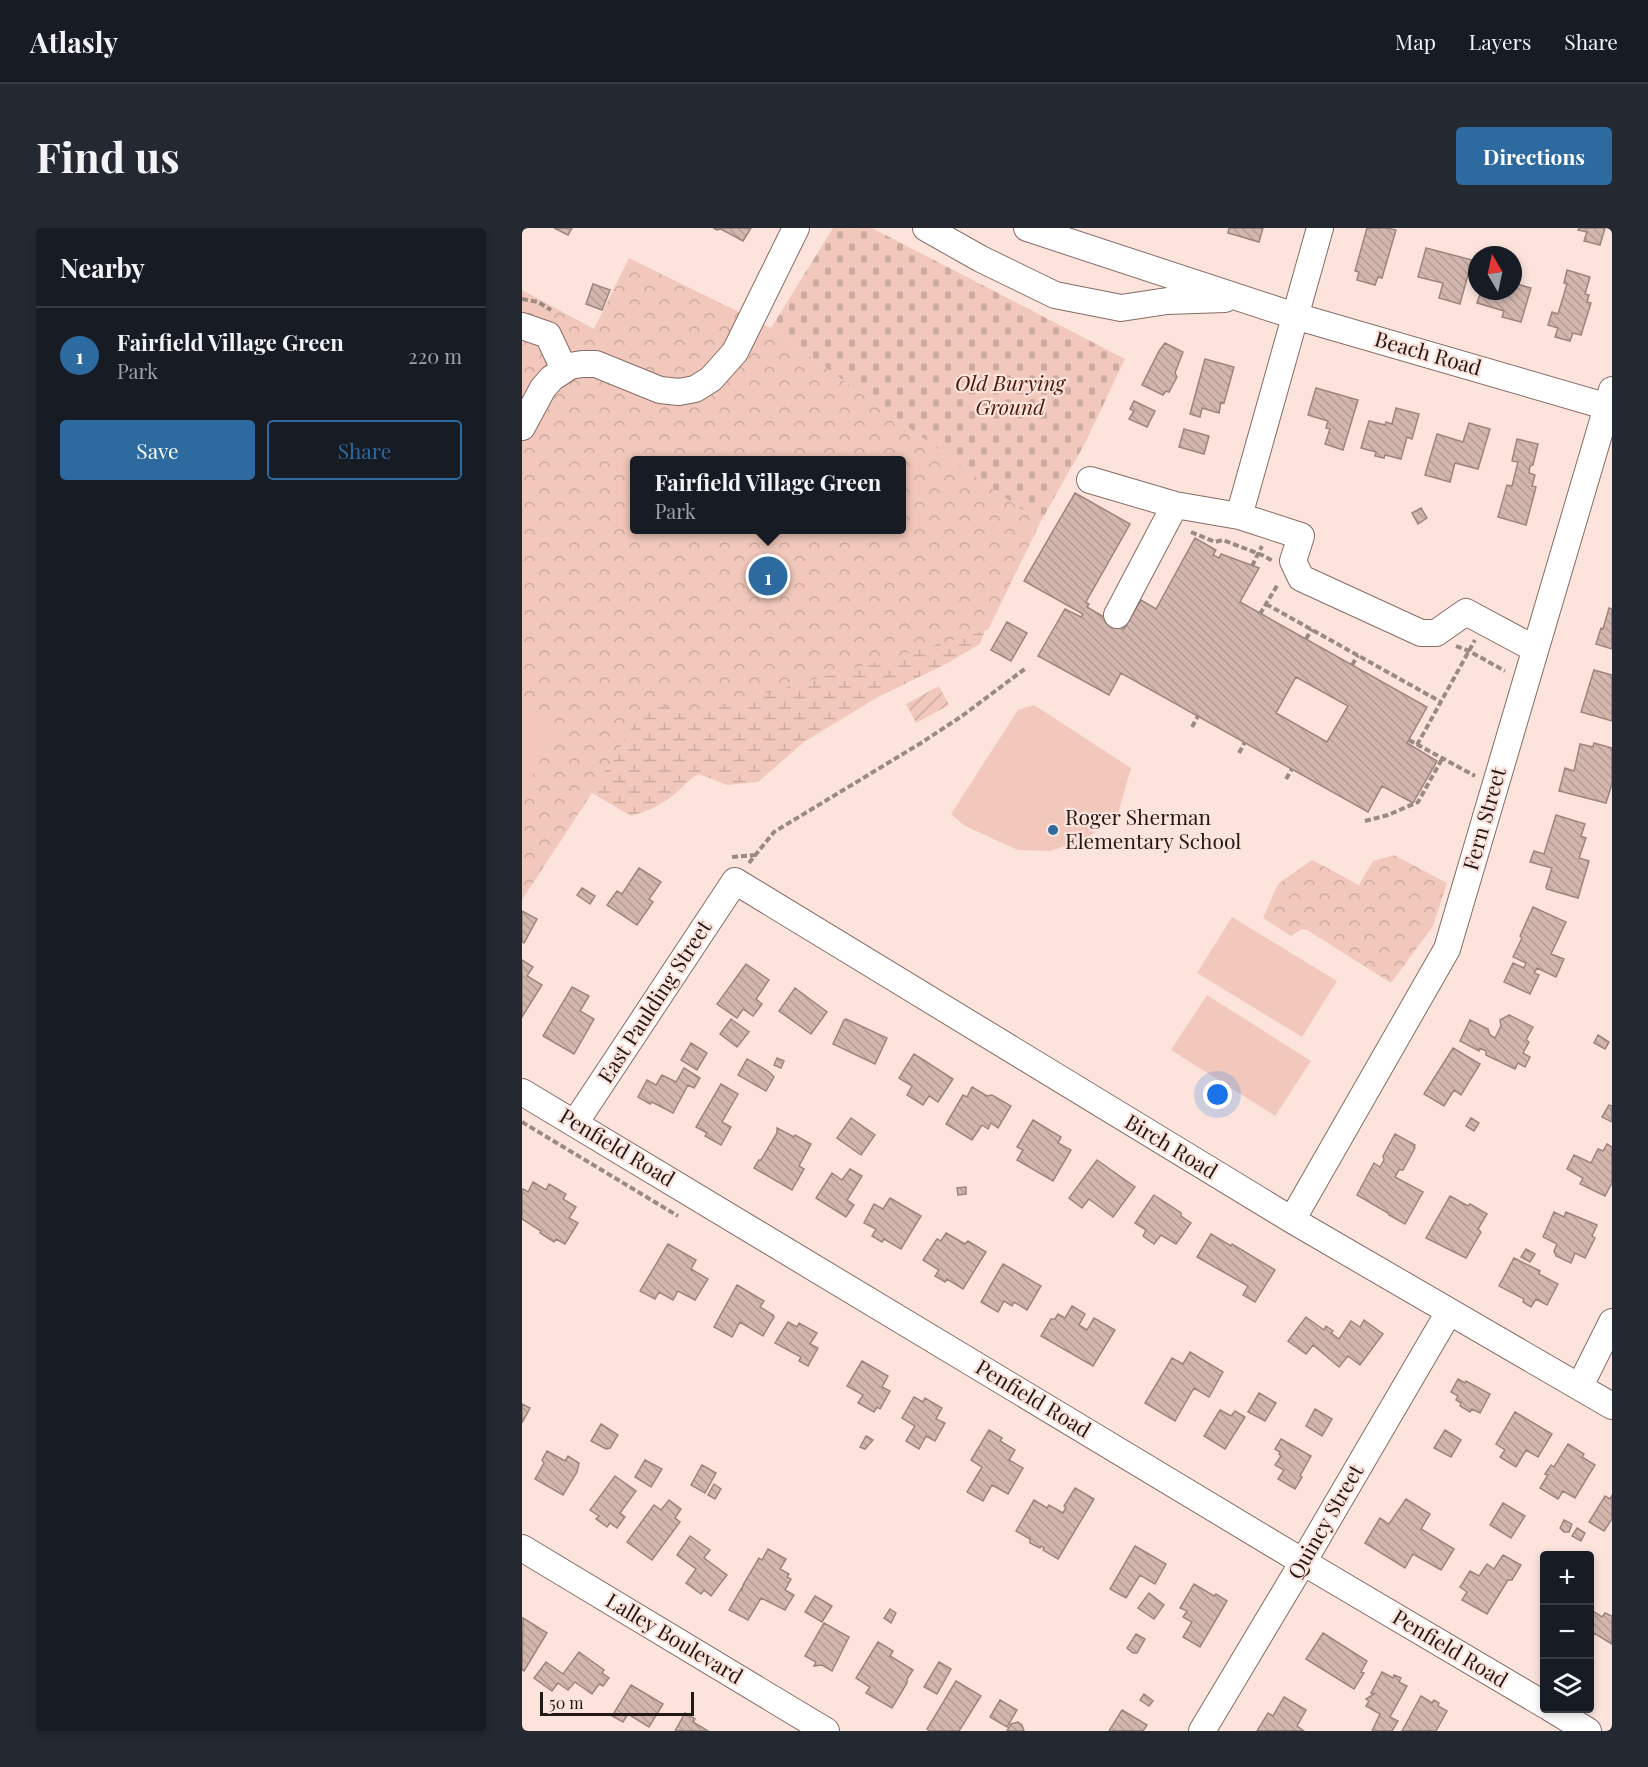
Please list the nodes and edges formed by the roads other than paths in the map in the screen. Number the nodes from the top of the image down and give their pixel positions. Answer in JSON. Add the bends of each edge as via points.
{"nodes":[{"id":1,"x":796,"y":228,"type":"edge"},
{"id":2,"x":926,"y":228,"type":"edge"},
{"id":3,"x":1027,"y":228,"type":"edge"},
{"id":4,"x":1320,"y":228,"type":"edge"},
{"id":5,"x":1244,"y":299,"type":"junction"},
{"id":6,"x":1295,"y":316,"type":"junction"},
{"id":7,"x":522,"y":326,"type":"edge"},
{"id":8,"x":564,"y":369,"type":"junction"},
{"id":9,"x":1610,"y":401,"type":"edge"},
{"id":10,"x":522,"y":427,"type":"edge"},
{"id":11,"x":1090,"y":480,"type":"dead end"},
{"id":12,"x":1171,"y":512,"type":"junction"},
{"id":13,"x":1239,"y":516,"type":"junction"},
{"id":14,"x":1117,"y":615,"type":"dead end"},
{"id":15,"x":1527,"y":644,"type":"junction"},
{"id":16,"x":735,"y":881,"type":"joint"},
{"id":17,"x":522,"y":1092,"type":"edge"},
{"id":18,"x":575,"y":1123,"type":"junction"},
{"id":19,"x":1292,"y":1220,"type":"junction"},
{"id":20,"x":1449,"y":1312,"type":"junction"},
{"id":21,"x":1612,"y":1322,"type":"edge"},
{"id":22,"x":1580,"y":1386,"type":"junction"},
{"id":23,"x":1612,"y":1406,"type":"edge"},
{"id":24,"x":522,"y":1548,"type":"edge"},
{"id":25,"x":1303,"y":1562,"type":"junction"},
{"id":26,"x":1540,"y":1702,"type":"edge"},
{"id":27,"x":1558,"y":1713,"type":"edge"},
{"id":28,"x":826,"y":1731,"type":"edge"},
{"id":29,"x":1202,"y":1731,"type":"edge"},
{"id":30,"x":1588,"y":1731,"type":"edge"}],
"edges":[{"from":1,"to":8,"type":"street","via":[[735,352],[711,379],[695,389],[660,390],[596,364]]},
{"from":2,"to":5,"type":"street","name":"Beach Road","via":[[1055,295],[1120,308],[1167,301]]},
{"from":3,"to":5,"type":"street","name":"Beach Road"},
{"from":4,"to":6,"type":"street"},
{"from":5,"to":6,"type":"street","name":"Beach Road"},
{"from":6,"to":9,"type":"street","name":"Beach Road"},
{"from":6,"to":13,"type":"street"},
{"from":7,"to":8,"type":"street","via":[[548,335]]},
{"from":8,"to":10,"type":"street","via":[[543,388]]},
{"from":9,"to":15,"type":"street","name":"Fern Street"},
{"from":11,"to":12,"type":"street"},
{"from":12,"to":13,"type":"street"},
{"from":12,"to":14,"type":"street"},
{"from":13,"to":15,"type":"street","via":[[1301,536],[1290,565],[1301,578],[1420,633],[1436,633],[1466,612]]},
{"from":15,"to":19,"type":"street","name":"Fern Street","via":[[1494,786],[1447,949]]},
{"from":16,"to":18,"type":"street","name":"East Paulding Street"},
{"from":16,"to":19,"type":"street","name":"Birch Road"},
{"from":17,"to":18,"type":"street","name":"Penfield Road"},
{"from":18,"to":25,"type":"street","name":"Penfield Road"},
{"from":19,"to":20,"type":"street","name":"Birch Road"},
{"from":20,"to":22,"type":"street","name":"Birch Road"},
{"from":20,"to":25,"type":"street","name":"Quincy Street"},
{"from":21,"to":22,"type":"street"},
{"from":22,"to":23,"type":"street","name":"Birch Road"},
{"from":24,"to":28,"type":"street","name":"Lalley Boulevard"},
{"from":25,"to":26,"type":"street","name":"Penfield Road"},
{"from":25,"to":29,"type":"street","name":"Quincy Street"},
{"from":27,"to":30,"type":"street"}]}
